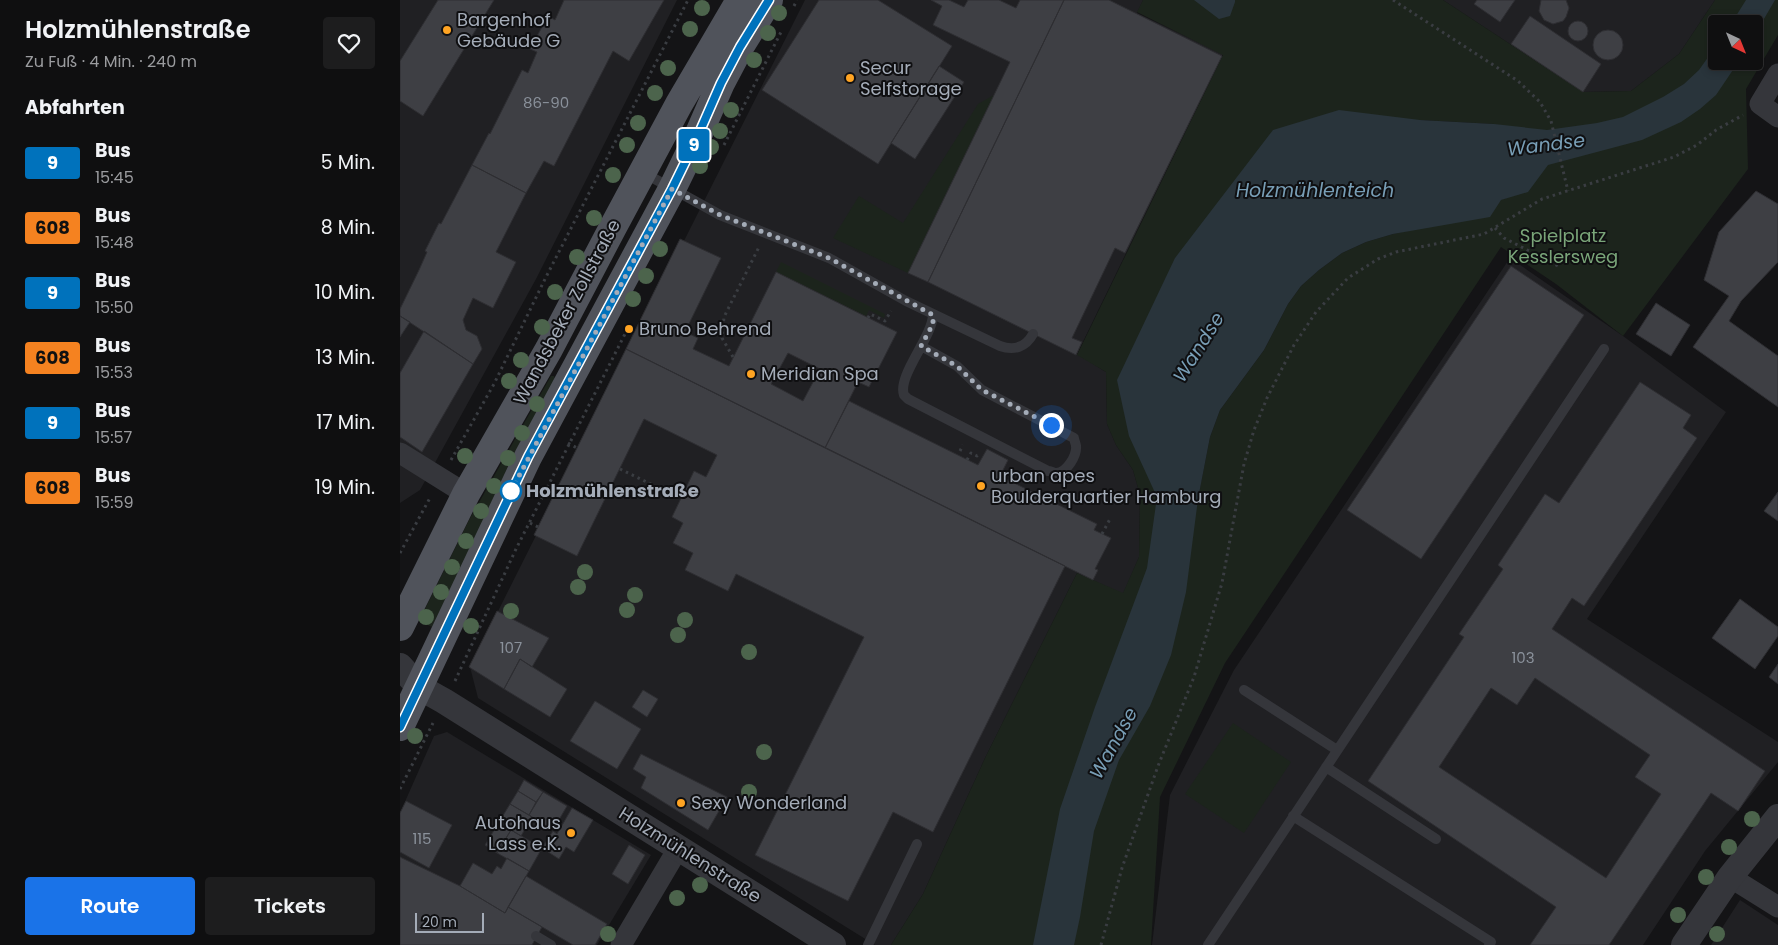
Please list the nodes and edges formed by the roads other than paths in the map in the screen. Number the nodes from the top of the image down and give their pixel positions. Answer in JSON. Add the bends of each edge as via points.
{"nodes":[{"id":1,"x":740,"y":0,"type":"edge"},
{"id":2,"x":781,"y":5,"type":"edge"},
{"id":3,"x":1778,"y":74,"type":"edge"},
{"id":4,"x":1778,"y":117,"type":"edge"},
{"id":5,"x":642,"y":172,"type":"junction"},
{"id":6,"x":672,"y":189,"type":"junction"},
{"id":7,"x":933,"y":315,"type":"junction"},
{"id":8,"x":1034,"y":334,"type":"dead end"},
{"id":9,"x":921,"y":346,"type":"junction"},
{"id":10,"x":1604,"y":349,"type":"dead end"},
{"id":11,"x":563,"y":357,"type":"junction"},
{"id":12,"x":400,"y":453,"type":"edge"},
{"id":13,"x":466,"y":494,"type":"junction"},
{"id":14,"x":400,"y":626,"type":"edge"},
{"id":15,"x":400,"y":666,"type":"edge"},
{"id":16,"x":410,"y":687,"type":"edge"},
{"id":17,"x":1244,"y":690,"type":"dead end"},
{"id":18,"x":400,"y":727,"type":"edge"},
{"id":19,"x":1337,"y":750,"type":"junction"},
{"id":20,"x":1326,"y":767,"type":"junction"},
{"id":21,"x":1293,"y":816,"type":"junction"},
{"id":22,"x":1778,"y":817,"type":"edge"},
{"id":23,"x":1436,"y":839,"type":"dead end"},
{"id":24,"x":917,"y":844,"type":"dead end"},
{"id":25,"x":679,"y":848,"type":"junction"},
{"id":26,"x":1730,"y":877,"type":"junction"},
{"id":27,"x":1778,"y":907,"type":"edge"},
{"id":28,"x":536,"y":936,"type":"dead end"},
{"id":29,"x":551,"y":945,"type":"edge"},
{"id":30,"x":620,"y":945,"type":"edge"},
{"id":31,"x":833,"y":945,"type":"edge"},
{"id":32,"x":868,"y":945,"type":"edge"},
{"id":33,"x":1208,"y":945,"type":"edge"},
{"id":34,"x":1489,"y":945,"type":"edge"},
{"id":35,"x":1684,"y":945,"type":"edge"}],
"edges":[{"from":1,"to":5,"type":"main road","name":"Wandsbeker Zollstraße"},
{"from":2,"to":6,"type":"main road","name":"Wandsbeker Zollstraße","via":[[740,47]]},
{"from":3,"to":4,"type":"street","via":[[1760,104]]},
{"from":5,"to":6,"type":"lane"},
{"from":5,"to":11,"type":"main road","name":"Wandsbeker Zollstraße"},
{"from":6,"to":7,"type":"lane","via":[[720,215],[829,258]]},
{"from":6,"to":11,"type":"main road","name":"Wandsbeker Zollstraße"},
{"from":7,"to":8,"type":"lane","via":[[1006,348],[1022,346]]},
{"from":7,"to":9,"type":"lane","via":[[933,324]]},
{"from":9,"to":9,"type":"lane","via":[[902,385],[908,399],[1048,471],[1056,473],[1067,467],[1076,452],[1074,438],[982,390],[957,366]]},
{"from":10,"to":19,"type":"lane"},
{"from":11,"to":13,"type":"main road","name":"Wandsbeker Zollstraße"},
{"from":11,"to":16,"type":"main road","name":"Wandsbeker Zollstraße","via":[[513,488]]},
{"from":12,"to":13,"type":"street"},
{"from":13,"to":14,"type":"main road","name":"Wandsbeker Zollstraße"},
{"from":15,"to":16,"type":"street","name":"Holzmühlenstraße"},
{"from":16,"to":18,"type":"main road","name":"Wandsbeker Zollstraße"},
{"from":16,"to":25,"type":"street","name":"Holzmühlenstraße","via":[[444,701]]},
{"from":17,"to":19,"type":"lane"},
{"from":19,"to":20,"type":"lane"},
{"from":20,"to":21,"type":"lane"},
{"from":20,"to":23,"type":"lane"},
{"from":21,"to":33,"type":"lane"},
{"from":21,"to":34,"type":"lane","via":[[1491,942]]},
{"from":22,"to":26,"type":"street"},
{"from":24,"to":32,"type":"lane"},
{"from":25,"to":30,"type":"street"},
{"from":25,"to":31,"type":"street","name":"Holzmühlenstraße"},
{"from":26,"to":27,"type":"street"},
{"from":26,"to":35,"type":"street"},
{"from":28,"to":29,"type":"lane"}]}
